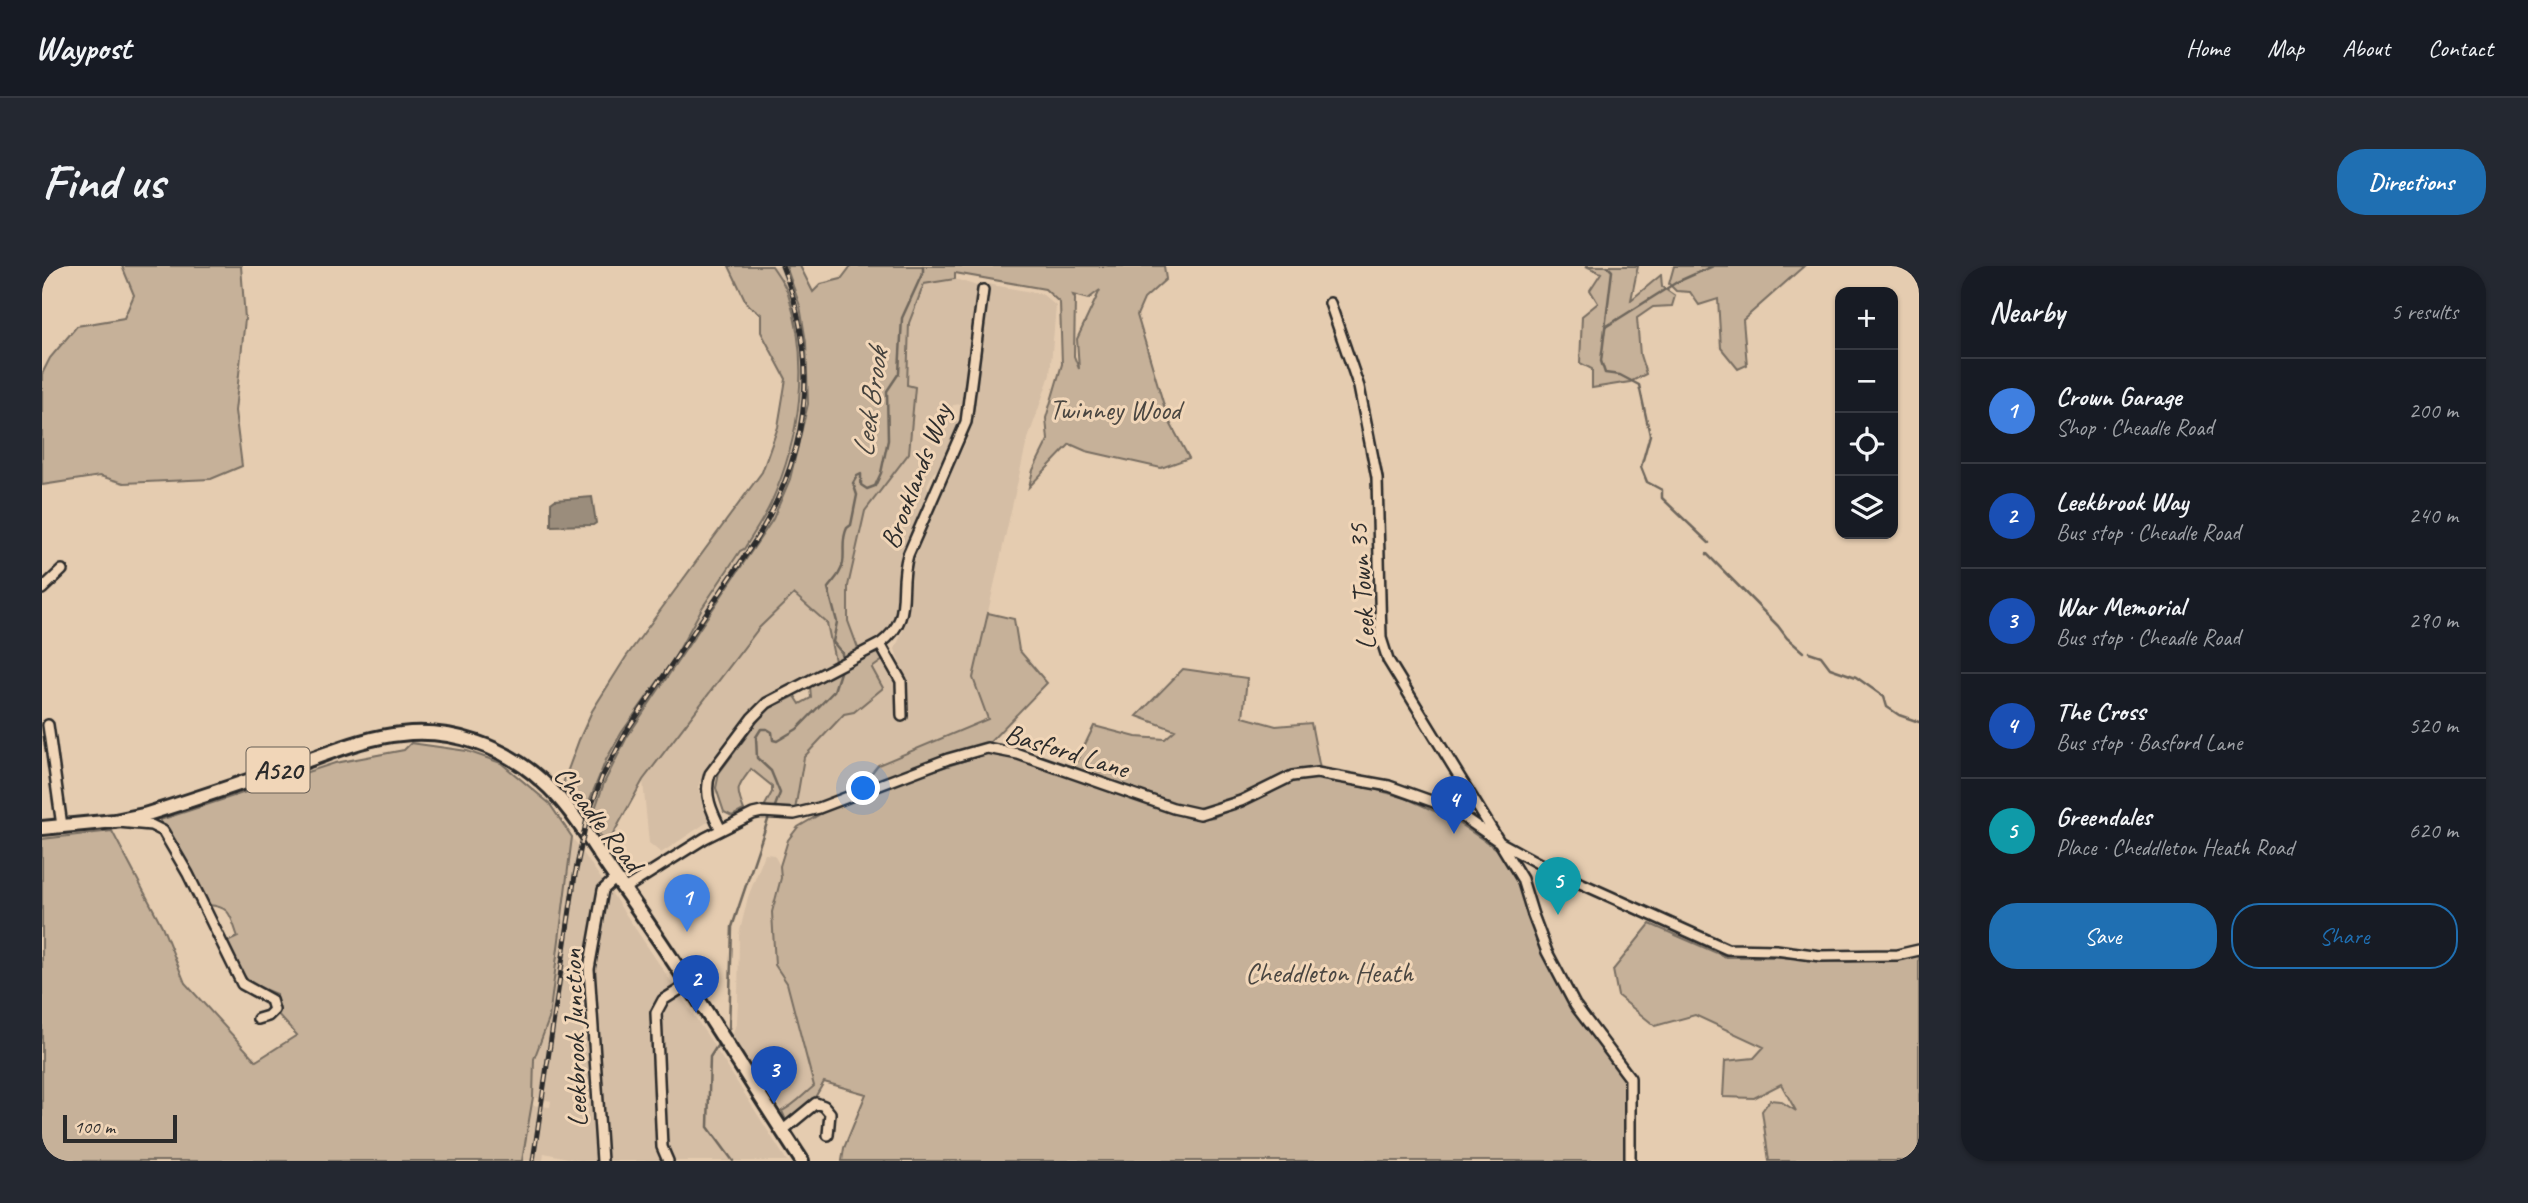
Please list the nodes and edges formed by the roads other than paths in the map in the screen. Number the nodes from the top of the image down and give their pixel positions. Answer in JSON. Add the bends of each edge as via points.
{"nodes":[{"id":1,"x":983,"y":290,"type":"dead end"},
{"id":2,"x":1330,"y":303,"type":"dead end"},
{"id":3,"x":62,"y":570,"type":"dead end"},
{"id":4,"x":42,"y":589,"type":"edge"},
{"id":5,"x":880,"y":644,"type":"junction"},
{"id":6,"x":902,"y":716,"type":"dead end"},
{"id":7,"x":49,"y":725,"type":"edge"},
{"id":8,"x":115,"y":821,"type":"junction"},
{"id":9,"x":62,"y":826,"type":"junction"},
{"id":10,"x":42,"y":828,"type":"edge"},
{"id":11,"x":721,"y":830,"type":"junction"},
{"id":12,"x":1501,"y":843,"type":"junction"},
{"id":13,"x":616,"y":878,"type":"junction"},
{"id":14,"x":624,"y":889,"type":"junction"},
{"id":15,"x":1919,"y":950,"type":"edge"},
{"id":16,"x":687,"y":985,"type":"junction"},
{"id":17,"x":258,"y":1018,"type":"dead end"},
{"id":18,"x":782,"y":1131,"type":"junction"},
{"id":19,"x":828,"y":1135,"type":"dead end"},
{"id":20,"x":602,"y":1161,"type":"edge"},
{"id":21,"x":667,"y":1161,"type":"edge"},
{"id":22,"x":802,"y":1161,"type":"edge"},
{"id":23,"x":1630,"y":1161,"type":"edge"}],
"edges":[{"from":1,"to":5,"type":"street","name":"Brooklands Way","via":[[966,422],[908,555],[900,622]]},
{"from":2,"to":12,"type":"street","name":"Leek Town 35","via":[[1359,387],[1377,478],[1384,649]]},
{"from":3,"to":4,"type":"street"},
{"from":5,"to":6,"type":"street","via":[[901,681]]},
{"from":5,"to":11,"type":"street","name":"Brooklands Way","via":[[760,709],[710,774],[707,790]]},
{"from":7,"to":9,"type":"street"},
{"from":8,"to":9,"type":"highway","number":"A520"},
{"from":8,"to":13,"type":"highway","name":"Cheadle Road","number":"A520","via":[[361,742],[423,733],[470,740],[512,759],[542,781]]},
{"from":8,"to":17,"type":"street","via":[[163,831],[242,984],[271,1000],[274,1010]]},
{"from":9,"to":10,"type":"highway","number":"A520"},
{"from":11,"to":12,"type":"street","name":"Basford Lane","via":[[762,812],[801,813],[820,808],[987,748],[1200,814],[1241,801],[1292,776],[1343,776],[1413,793],[1459,814]]},
{"from":11,"to":14,"type":"street","name":"Basford Lane"},
{"from":12,"to":15,"type":"street","name":"Basford Lane","via":[[1727,949],[1821,956],[1897,955]]},
{"from":12,"to":23,"type":"street","name":"Leek Town 35","via":[[1522,878],[1547,952],[1575,1005],[1630,1078]]},
{"from":13,"to":14,"type":"highway","name":"Cheadle Road","number":"A520"},
{"from":13,"to":20,"type":"street","name":"Leekbrook Junction","via":[[603,890],[589,969]]},
{"from":14,"to":16,"type":"highway","name":"Cheadle Road","number":"A520"},
{"from":16,"to":18,"type":"highway","name":"Cheadle Road","number":"A520"},
{"from":16,"to":21,"type":"street","via":[[663,1000],[656,1013],[662,1147]]},
{"from":18,"to":19,"type":"street","via":[[817,1103],[830,1113]]},
{"from":18,"to":22,"type":"highway","name":"Cheadle Road","number":"A520"}]}
